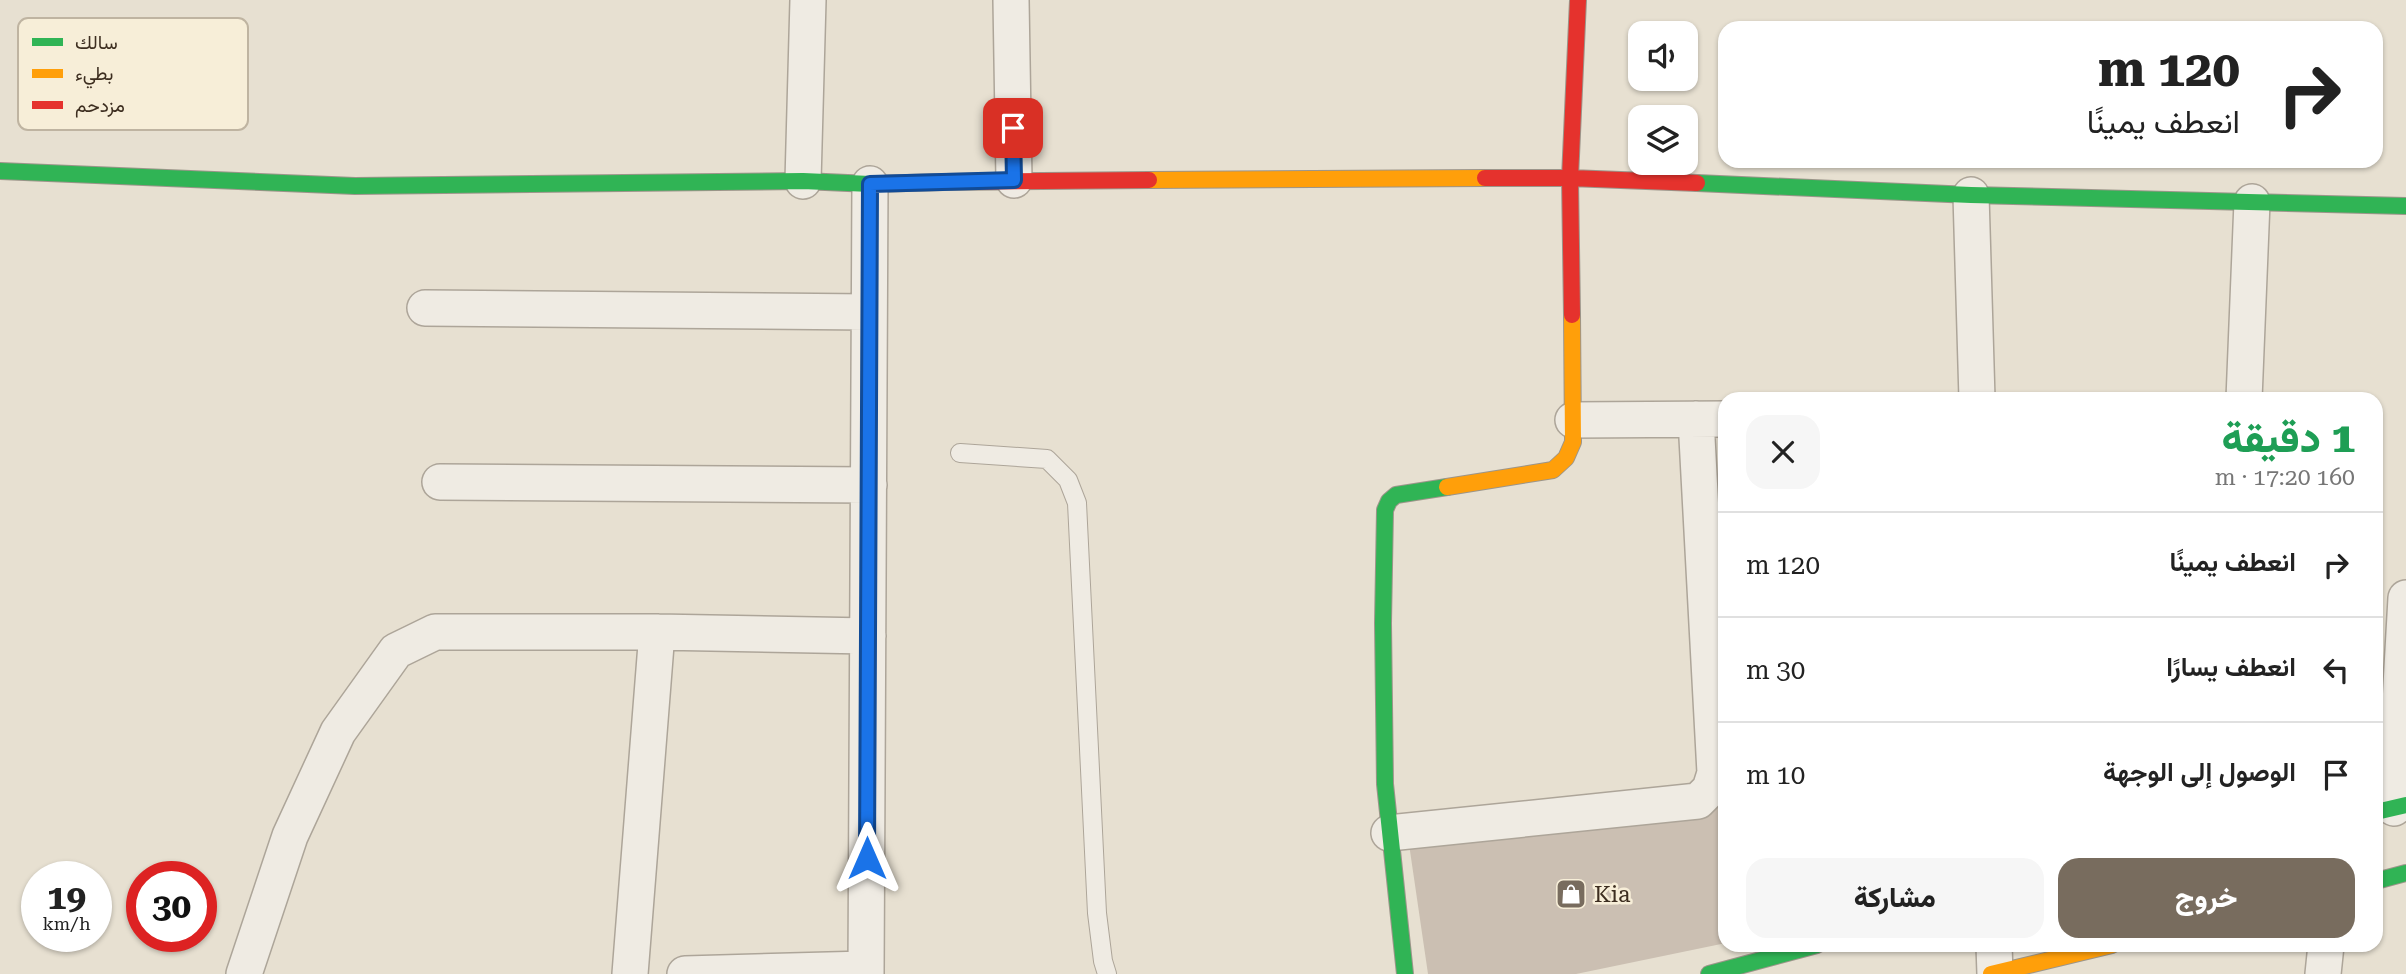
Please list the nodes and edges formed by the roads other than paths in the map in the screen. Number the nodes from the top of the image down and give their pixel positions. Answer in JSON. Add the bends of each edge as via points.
{"nodes":[{"id":1,"x":808,"y":0,"type":"edge"},
{"id":2,"x":1011,"y":0,"type":"edge"},
{"id":3,"x":1578,"y":0,"type":"edge"},
{"id":4,"x":0,"y":171,"type":"edge"},
{"id":5,"x":1570,"y":178,"type":"junction"},
{"id":6,"x":1014,"y":180,"type":"junction"},
{"id":7,"x":803,"y":181,"type":"junction"},
{"id":8,"x":870,"y":184,"type":"junction"},
{"id":9,"x":1970,"y":195,"type":"junction"},
{"id":10,"x":2252,"y":202,"type":"junction"},
{"id":11,"x":2406,"y":206,"type":"edge"},
{"id":12,"x":425,"y":308,"type":"dead end"},
{"id":13,"x":869,"y":312,"type":"junction"},
{"id":14,"x":1977,"y":392,"type":"edge"},
{"id":15,"x":2244,"y":392,"type":"edge"},
{"id":16,"x":1711,"y":419,"type":"edge"},
{"id":17,"x":1573,"y":420,"type":"junction"},
{"id":18,"x":960,"y":453,"type":"dead end"},
{"id":19,"x":440,"y":482,"type":"dead end"},
{"id":20,"x":869,"y":485,"type":"junction"},
{"id":21,"x":2406,"y":598,"type":"edge"},
{"id":22,"x":657,"y":632,"type":"junction"},
{"id":23,"x":868,"y":636,"type":"junction"},
{"id":24,"x":2392,"y":808,"type":"edge"},
{"id":25,"x":1389,"y":834,"type":"junction"},
{"id":26,"x":2406,"y":873,"type":"edge"},
{"id":27,"x":2383,"y":879,"type":"edge"},
{"id":28,"x":1791,"y":952,"type":"edge"},
{"id":29,"x":1994,"y":952,"type":"edge"},
{"id":30,"x":2084,"y":952,"type":"edge"},
{"id":31,"x":2325,"y":952,"type":"edge"},
{"id":32,"x":866,"y":972,"type":"edge"},
{"id":33,"x":244,"y":974,"type":"edge"},
{"id":34,"x":630,"y":974,"type":"edge"},
{"id":35,"x":685,"y":974,"type":"edge"},
{"id":36,"x":1107,"y":974,"type":"edge"},
{"id":37,"x":1405,"y":974,"type":"edge"},
{"id":38,"x":1709,"y":974,"type":"edge"},
{"id":39,"x":1994,"y":974,"type":"edge"},
{"id":40,"x":2323,"y":974,"type":"edge"}],
"edges":[{"from":1,"to":7,"type":"street"},
{"from":2,"to":6,"type":"street"},
{"from":3,"to":5,"type":"street"},
{"from":4,"to":7,"type":"street","via":[[355,186]]},
{"from":5,"to":6,"type":"street"},
{"from":5,"to":9,"type":"street"},
{"from":5,"to":17,"type":"street"},
{"from":6,"to":8,"type":"street"},
{"from":7,"to":8,"type":"street"},
{"from":8,"to":13,"type":"street"},
{"from":9,"to":10,"type":"street"},
{"from":9,"to":14,"type":"street"},
{"from":10,"to":11,"type":"street"},
{"from":10,"to":15,"type":"street"},
{"from":12,"to":13,"type":"street"},
{"from":13,"to":20,"type":"street"},
{"from":16,"to":17,"type":"street"},
{"from":16,"to":25,"type":"street","via":[[1715,773],[1710,789],[1698,802]]},
{"from":17,"to":25,"type":"street","via":[[1573,442],[1566,458],[1553,470],[1396,495],[1385,510]]},
{"from":18,"to":36,"type":"lane","via":[[1047,459],[1068,480],[1077,503],[1097,914]]},
{"from":19,"to":20,"type":"street"},
{"from":20,"to":23,"type":"street"},
{"from":21,"to":24,"type":"street"},
{"from":22,"to":23,"type":"street"},
{"from":22,"to":33,"type":"street","via":[[435,632],[396,651],[338,732],[290,836]]},
{"from":22,"to":34,"type":"street"},
{"from":23,"to":32,"type":"street"},
{"from":25,"to":37,"type":"street"},
{"from":26,"to":27,"type":"street"},
{"from":28,"to":38,"type":"street"},
{"from":29,"to":39,"type":"street"},
{"from":30,"to":39,"type":"street"},
{"from":31,"to":40,"type":"street"},
{"from":32,"to":35,"type":"street"}]}
